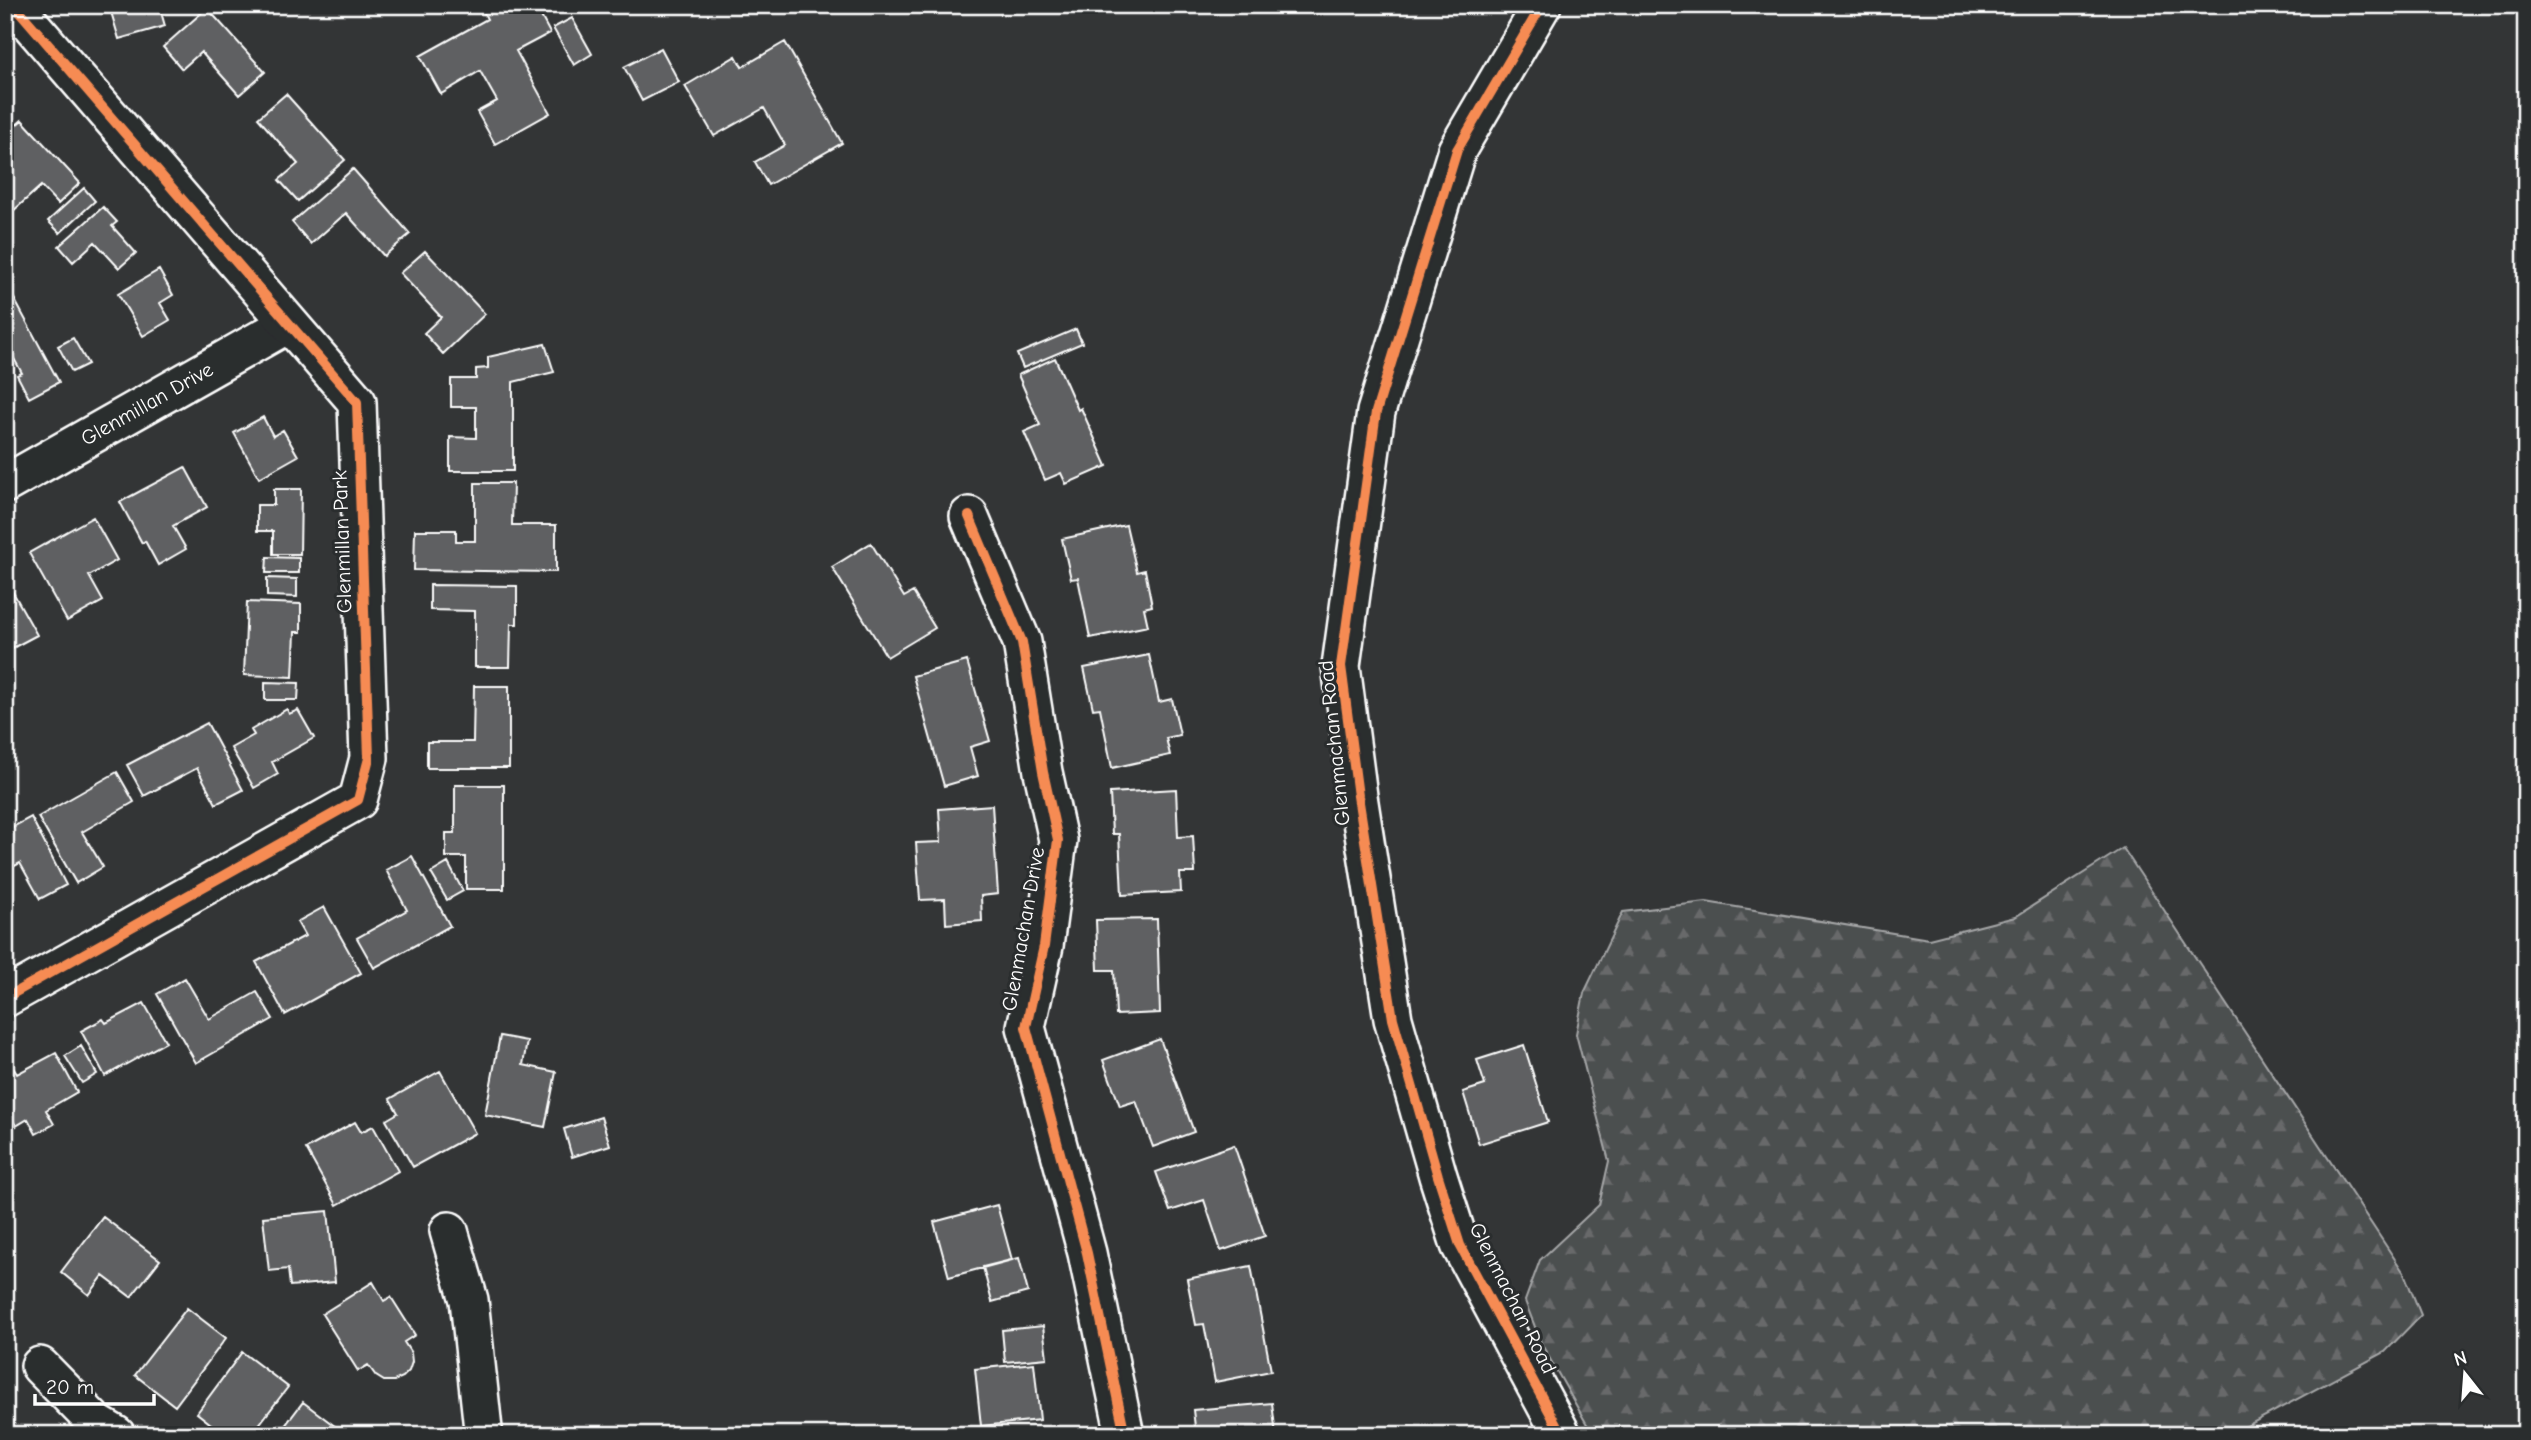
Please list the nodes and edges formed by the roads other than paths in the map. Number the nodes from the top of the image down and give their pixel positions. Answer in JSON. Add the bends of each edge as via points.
{"nodes":[{"id":1,"x":14,"y":5,"type":"edge"},
{"id":2,"x":1542,"y":5,"type":"edge"},
{"id":3,"x":288,"y":324,"type":"junction"},
{"id":4,"x":5,"y":484,"type":"edge"},
{"id":5,"x":969,"y":516,"type":"dead end"},
{"id":6,"x":5,"y":998,"type":"edge"},
{"id":7,"x":449,"y":1231,"type":"dead end"},
{"id":8,"x":40,"y":1366,"type":"dead end"},
{"id":9,"x":116,"y":1435,"type":"edge"},
{"id":10,"x":480,"y":1435,"type":"edge"},
{"id":11,"x":1125,"y":1435,"type":"edge"},
{"id":12,"x":1562,"y":1435,"type":"edge"}],
"edges":[{"from":1,"to":3,"type":"street","name":"Glenmillan Park"},
{"from":2,"to":12,"type":"street","name":"Glenmachan Road","via":[[1457,150],[1376,412],[1341,666],[1393,1019],[1460,1245]]},
{"from":3,"to":4,"type":"street","name":"Glenmillan Drive"},
{"from":3,"to":6,"type":"street","name":"Glenmillan Park","via":[[357,402],[369,758],[358,800]]},
{"from":5,"to":11,"type":"street","name":"Glenmachan Drive","via":[[1022,642],[1058,840],[1044,946],[1026,1027],[1087,1253]]},
{"from":7,"to":10,"type":"street","via":[[469,1300]]},
{"from":8,"to":9,"type":"street","via":[[96,1423]]}]}
